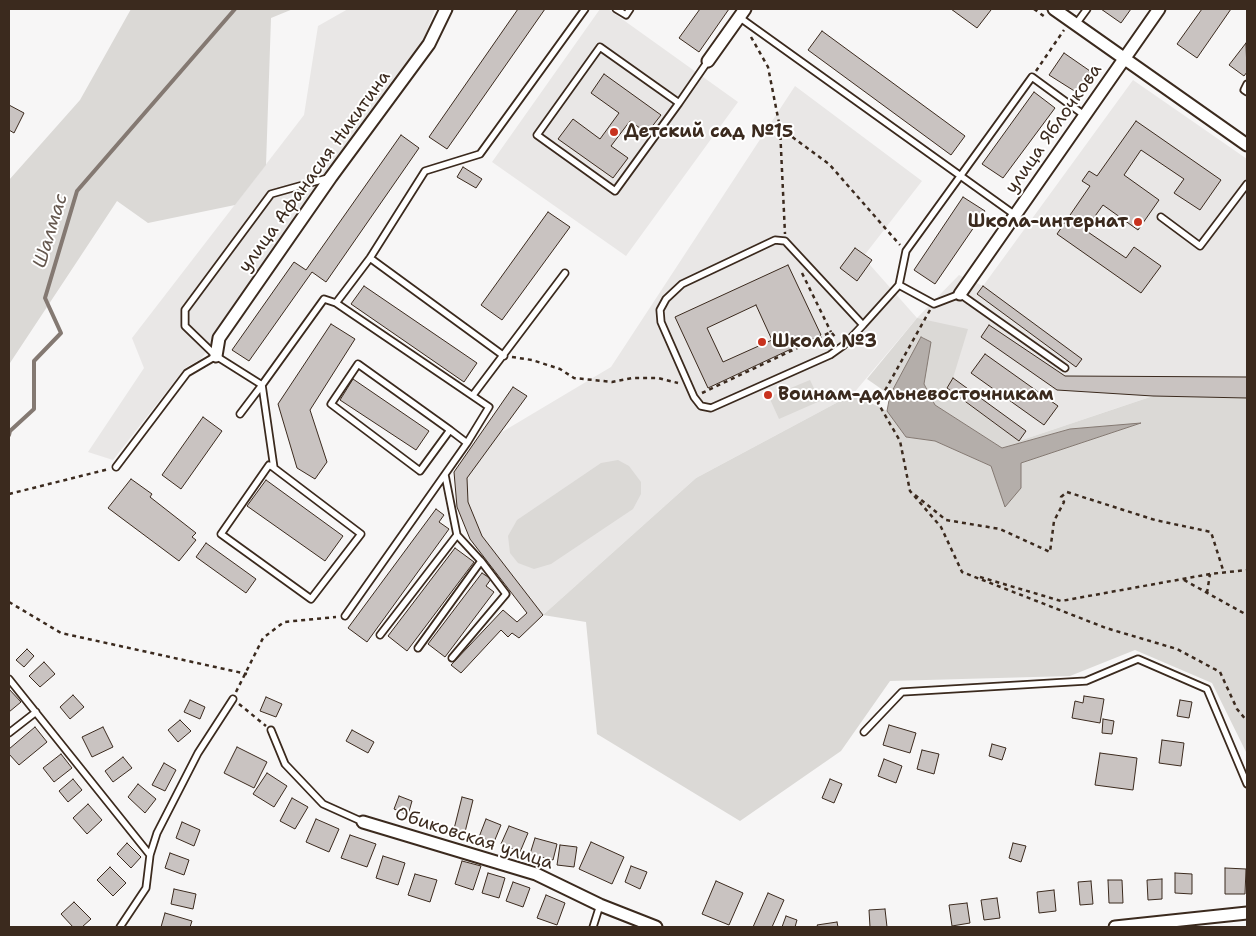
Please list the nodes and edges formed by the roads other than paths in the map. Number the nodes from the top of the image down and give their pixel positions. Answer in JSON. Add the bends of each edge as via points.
{"nodes":[{"id":1,"x":446,"y":9,"type":"edge"},
{"id":2,"x":585,"y":9,"type":"edge"},
{"id":3,"x":616,"y":9,"type":"edge"},
{"id":4,"x":630,"y":9,"type":"edge"},
{"id":5,"x":1054,"y":9,"type":"edge"},
{"id":6,"x":1086,"y":9,"type":"edge"},
{"id":7,"x":1159,"y":9,"type":"edge"},
{"id":8,"x":742,"y":13,"type":"edge"},
{"id":9,"x":1071,"y":25,"type":"junction"},
{"id":10,"x":1124,"y":58,"type":"junction"},
{"id":11,"x":708,"y":61,"type":"joint"},
{"id":12,"x":1247,"y":84,"type":"edge"},
{"id":13,"x":1247,"y":92,"type":"edge"},
{"id":14,"x":678,"y":102,"type":"junction"},
{"id":15,"x":1084,"y":116,"type":"junction"},
{"id":16,"x":1247,"y":145,"type":"edge"},
{"id":17,"x":961,"y":176,"type":"junction"},
{"id":18,"x":331,"y":178,"type":"junction"},
{"id":19,"x":1247,"y":184,"type":"edge"},
{"id":20,"x":1015,"y":215,"type":"junction"},
{"id":21,"x":1161,"y":218,"type":"dead end"},
{"id":22,"x":370,"y":258,"type":"junction"},
{"id":23,"x":565,"y":273,"type":"dead end"},
{"id":24,"x":899,"y":285,"type":"junction"},
{"id":25,"x":960,"y":294,"type":"junction"},
{"id":26,"x":336,"y":303,"type":"junction"},
{"id":27,"x":863,"y":325,"type":"junction"},
{"id":28,"x":216,"y":356,"type":"junction"},
{"id":29,"x":504,"y":356,"type":"junction"},
{"id":30,"x":1065,"y":368,"type":"dead end"},
{"id":31,"x":262,"y":385,"type":"junction"},
{"id":32,"x":473,"y":395,"type":"junction"},
{"id":33,"x":240,"y":414,"type":"dead end"},
{"id":34,"x":450,"y":430,"type":"junction"},
{"id":35,"x":467,"y":443,"type":"junction"},
{"id":36,"x":116,"y":467,"type":"road end"},
{"id":37,"x":274,"y":468,"type":"junction"},
{"id":38,"x":445,"y":475,"type":"junction"},
{"id":39,"x":457,"y":535,"type":"junction"},
{"id":40,"x":481,"y":561,"type":"junction"},
{"id":41,"x":345,"y":616,"type":"road end"},
{"id":42,"x":380,"y":635,"type":"dead end"},
{"id":43,"x":418,"y":648,"type":"dead end"},
{"id":44,"x":452,"y":658,"type":"dead end"},
{"id":45,"x":9,"y":679,"type":"edge"},
{"id":46,"x":233,"y":699,"type":"road end"},
{"id":47,"x":36,"y":712,"type":"junction"},
{"id":48,"x":271,"y":730,"type":"road end"},
{"id":49,"x":864,"y":732,"type":"dead end"},
{"id":50,"x":9,"y":733,"type":"edge"},
{"id":51,"x":1247,"y":784,"type":"edge"},
{"id":52,"x":363,"y":822,"type":"joint"},
{"id":53,"x":150,"y":855,"type":"junction"},
{"id":54,"x":600,"y":904,"type":"junction"},
{"id":55,"x":1247,"y":913,"type":"edge"},
{"id":56,"x":1149,"y":925,"type":"edge"},
{"id":57,"x":120,"y":927,"type":"edge"},
{"id":58,"x":593,"y":927,"type":"edge"},
{"id":59,"x":656,"y":927,"type":"edge"},
{"id":60,"x":1115,"y":927,"type":"edge"}],
"edges":[{"from":1,"to":18,"type":"street","name":"улица Афанасия Никитина","via":[[429,44]]},
{"from":2,"to":22,"type":"lane","via":[[480,154],[426,170]]},
{"from":3,"to":4,"type":"lane","via":[[626,15]]},
{"from":5,"to":9,"type":"street"},
{"from":6,"to":9,"type":"lane"},
{"from":7,"to":10,"type":"street","name":"улица Яблочкова"},
{"from":8,"to":11,"type":"street"},
{"from":8,"to":17,"type":"lane"},
{"from":9,"to":10,"type":"street"},
{"from":10,"to":15,"type":"street","name":"улица Яблочкова"},
{"from":10,"to":16,"type":"street"},
{"from":11,"to":14,"type":"lane"},
{"from":12,"to":13,"type":"lane","via":[[1244,90]]},
{"from":14,"to":14,"type":"lane","via":[[615,191],[537,134],[600,46]]},
{"from":15,"to":17,"type":"lane","via":[[1032,77]]},
{"from":15,"to":20,"type":"street","name":"улица Яблочкова"},
{"from":17,"to":20,"type":"lane"},
{"from":17,"to":24,"type":"lane","via":[[906,251]]},
{"from":18,"to":28,"type":"street","name":"улица Афанасия Никитина","via":[[219,338]]},
{"from":18,"to":28,"type":"lane","via":[[271,194],[185,310],[185,326]]},
{"from":19,"to":21,"type":"lane","via":[[1200,246]]},
{"from":20,"to":25,"type":"street","name":"улица Яблочкова"},
{"from":22,"to":26,"type":"lane"},
{"from":22,"to":29,"type":"lane"},
{"from":23,"to":29,"type":"lane"},
{"from":24,"to":25,"type":"lane","via":[[934,304]]},
{"from":24,"to":27,"type":"lane"},
{"from":25,"to":30,"type":"lane"},
{"from":26,"to":31,"type":"lane","via":[[324,299]]},
{"from":26,"to":32,"type":"lane"},
{"from":27,"to":27,"type":"lane","via":[[830,355],[711,408],[701,406],[694,397],[661,322],[660,310],[666,298],[682,284],[775,240],[785,241]]},
{"from":28,"to":31,"type":"lane"},
{"from":28,"to":36,"type":"lane","via":[[187,374]]},
{"from":29,"to":32,"type":"lane"},
{"from":31,"to":33,"type":"lane"},
{"from":31,"to":37,"type":"lane"},
{"from":32,"to":35,"type":"lane","via":[[489,406]]},
{"from":34,"to":34,"type":"lane","via":[[358,364],[331,404],[420,471]]},
{"from":34,"to":35,"type":"lane"},
{"from":35,"to":38,"type":"lane"},
{"from":37,"to":37,"type":"lane","via":[[360,534],[311,598],[221,534],[269,465]]},
{"from":38,"to":39,"type":"lane"},
{"from":38,"to":41,"type":"lane"},
{"from":39,"to":40,"type":"lane"},
{"from":39,"to":42,"type":"lane"},
{"from":40,"to":43,"type":"lane"},
{"from":40,"to":44,"type":"lane","via":[[506,594]]},
{"from":45,"to":47,"type":"lane"},
{"from":46,"to":53,"type":"lane","via":[[198,753],[157,833]]},
{"from":47,"to":50,"type":"lane"},
{"from":47,"to":53,"type":"lane"},
{"from":48,"to":52,"type":"lane","via":[[285,764],[323,804]]},
{"from":49,"to":51,"type":"lane","via":[[902,692],[1086,681],[1138,659],[1207,689]]},
{"from":52,"to":54,"type":"street","name":"Обиковская улица","via":[[536,874]]},
{"from":53,"to":57,"type":"lane","via":[[146,888]]},
{"from":54,"to":58,"type":"lane"},
{"from":54,"to":59,"type":"street","name":"Обиковская улица"},
{"from":55,"to":56,"type":"street"},
{"from":56,"to":60,"type":"street"}]}
